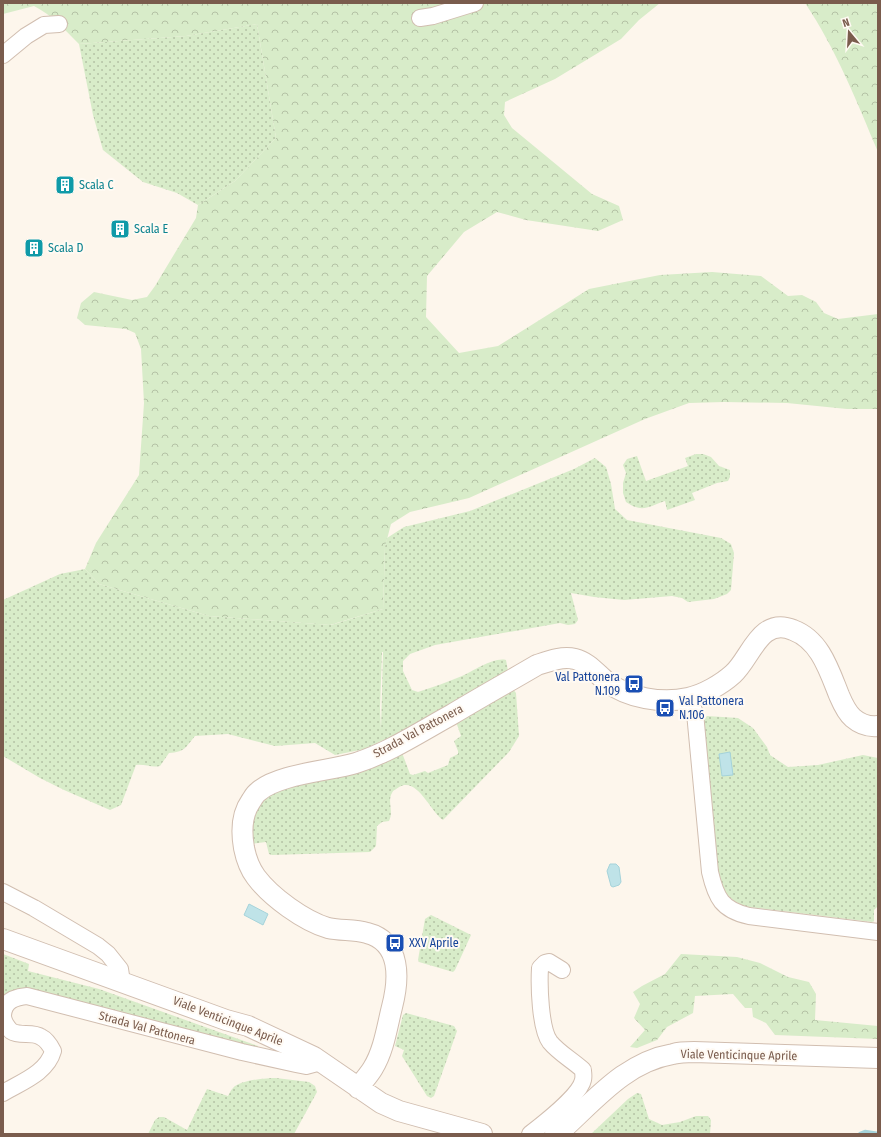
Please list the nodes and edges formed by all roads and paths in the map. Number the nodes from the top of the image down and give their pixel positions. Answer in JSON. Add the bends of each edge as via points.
{"nodes":[{"id":1,"x":475,"y":3,"type":"edge"},
{"id":2,"x":420,"y":18,"type":"dead end"},
{"id":3,"x":60,"y":24,"type":"dead end"},
{"id":4,"x":3,"y":56,"type":"edge"},
{"id":5,"x":689,"y":698,"type":"junction"},
{"id":6,"x":878,"y":726,"type":"edge"},
{"id":7,"x":3,"y":892,"type":"edge"},
{"id":8,"x":878,"y":932,"type":"edge"},
{"id":9,"x":3,"y":939,"type":"edge"},
{"id":10,"x":562,"y":970,"type":"dead end"},
{"id":11,"x":122,"y":982,"type":"junction"},
{"id":12,"x":8,"y":1031,"type":"edge"},
{"id":13,"x":878,"y":1058,"type":"edge"},
{"id":14,"x":321,"y":1062,"type":"junction"},
{"id":15,"x":358,"y":1088,"type":"junction"},
{"id":16,"x":3,"y":1093,"type":"edge"},
{"id":17,"x":482,"y":1134,"type":"edge"},
{"id":18,"x":530,"y":1134,"type":"edge"},
{"id":19,"x":555,"y":1134,"type":"edge"}],
"edges":[{"from":1,"to":2,"type":"street"},
{"from":3,"to":4,"type":"street","via":[[44,25],[26,36]]},
{"from":5,"to":6,"type":"street","name":"Strada Val Pattonera","via":[[707,691],[733,674],[763,634],[781,627],[806,637],[817,648],[851,717],[860,723]]},
{"from":5,"to":8,"type":"street","via":[[695,713],[710,872],[714,888],[722,902],[728,909],[749,916]]},
{"from":5,"to":15,"type":"street","name":"Strada Val Pattonera","via":[[651,699],[626,693],[586,663],[575,659],[554,659],[537,665],[399,744],[373,756],[282,780],[258,792],[243,816],[242,830],[246,858],[256,877],[282,901],[318,924],[367,933],[380,938],[395,960],[396,989],[381,1049],[373,1067]]},
{"from":7,"to":11,"type":"street","via":[[98,946],[120,969]]},
{"from":9,"to":11,"type":"street","name":"Viale Venticinque Aprile"},
{"from":10,"to":18,"type":"street","via":[[549,962],[540,968],[544,1028],[550,1041],[583,1070],[583,1081],[569,1099]]},
{"from":11,"to":14,"type":"street","name":"Viale Venticinque Aprile","via":[[248,1026],[298,1048]]},
{"from":12,"to":14,"type":"street","name":"Strada Val Pattonera","via":[[3,1018],[6,1004],[27,996],[242,1052],[306,1066]]},
{"from":12,"to":16,"type":"street","name":"Strada Val Pattonera","via":[[39,1035],[47,1040],[52,1051],[51,1058],[41,1071]]},
{"from":13,"to":19,"type":"street","name":"Viale Venticinque Aprile","via":[[694,1052],[673,1054],[635,1067],[618,1078]]},
{"from":14,"to":15,"type":"street","name":"Viale Venticinque Aprile"},
{"from":15,"to":17,"type":"street","name":"Viale Venticinque Aprile","via":[[399,1111]]}]}
